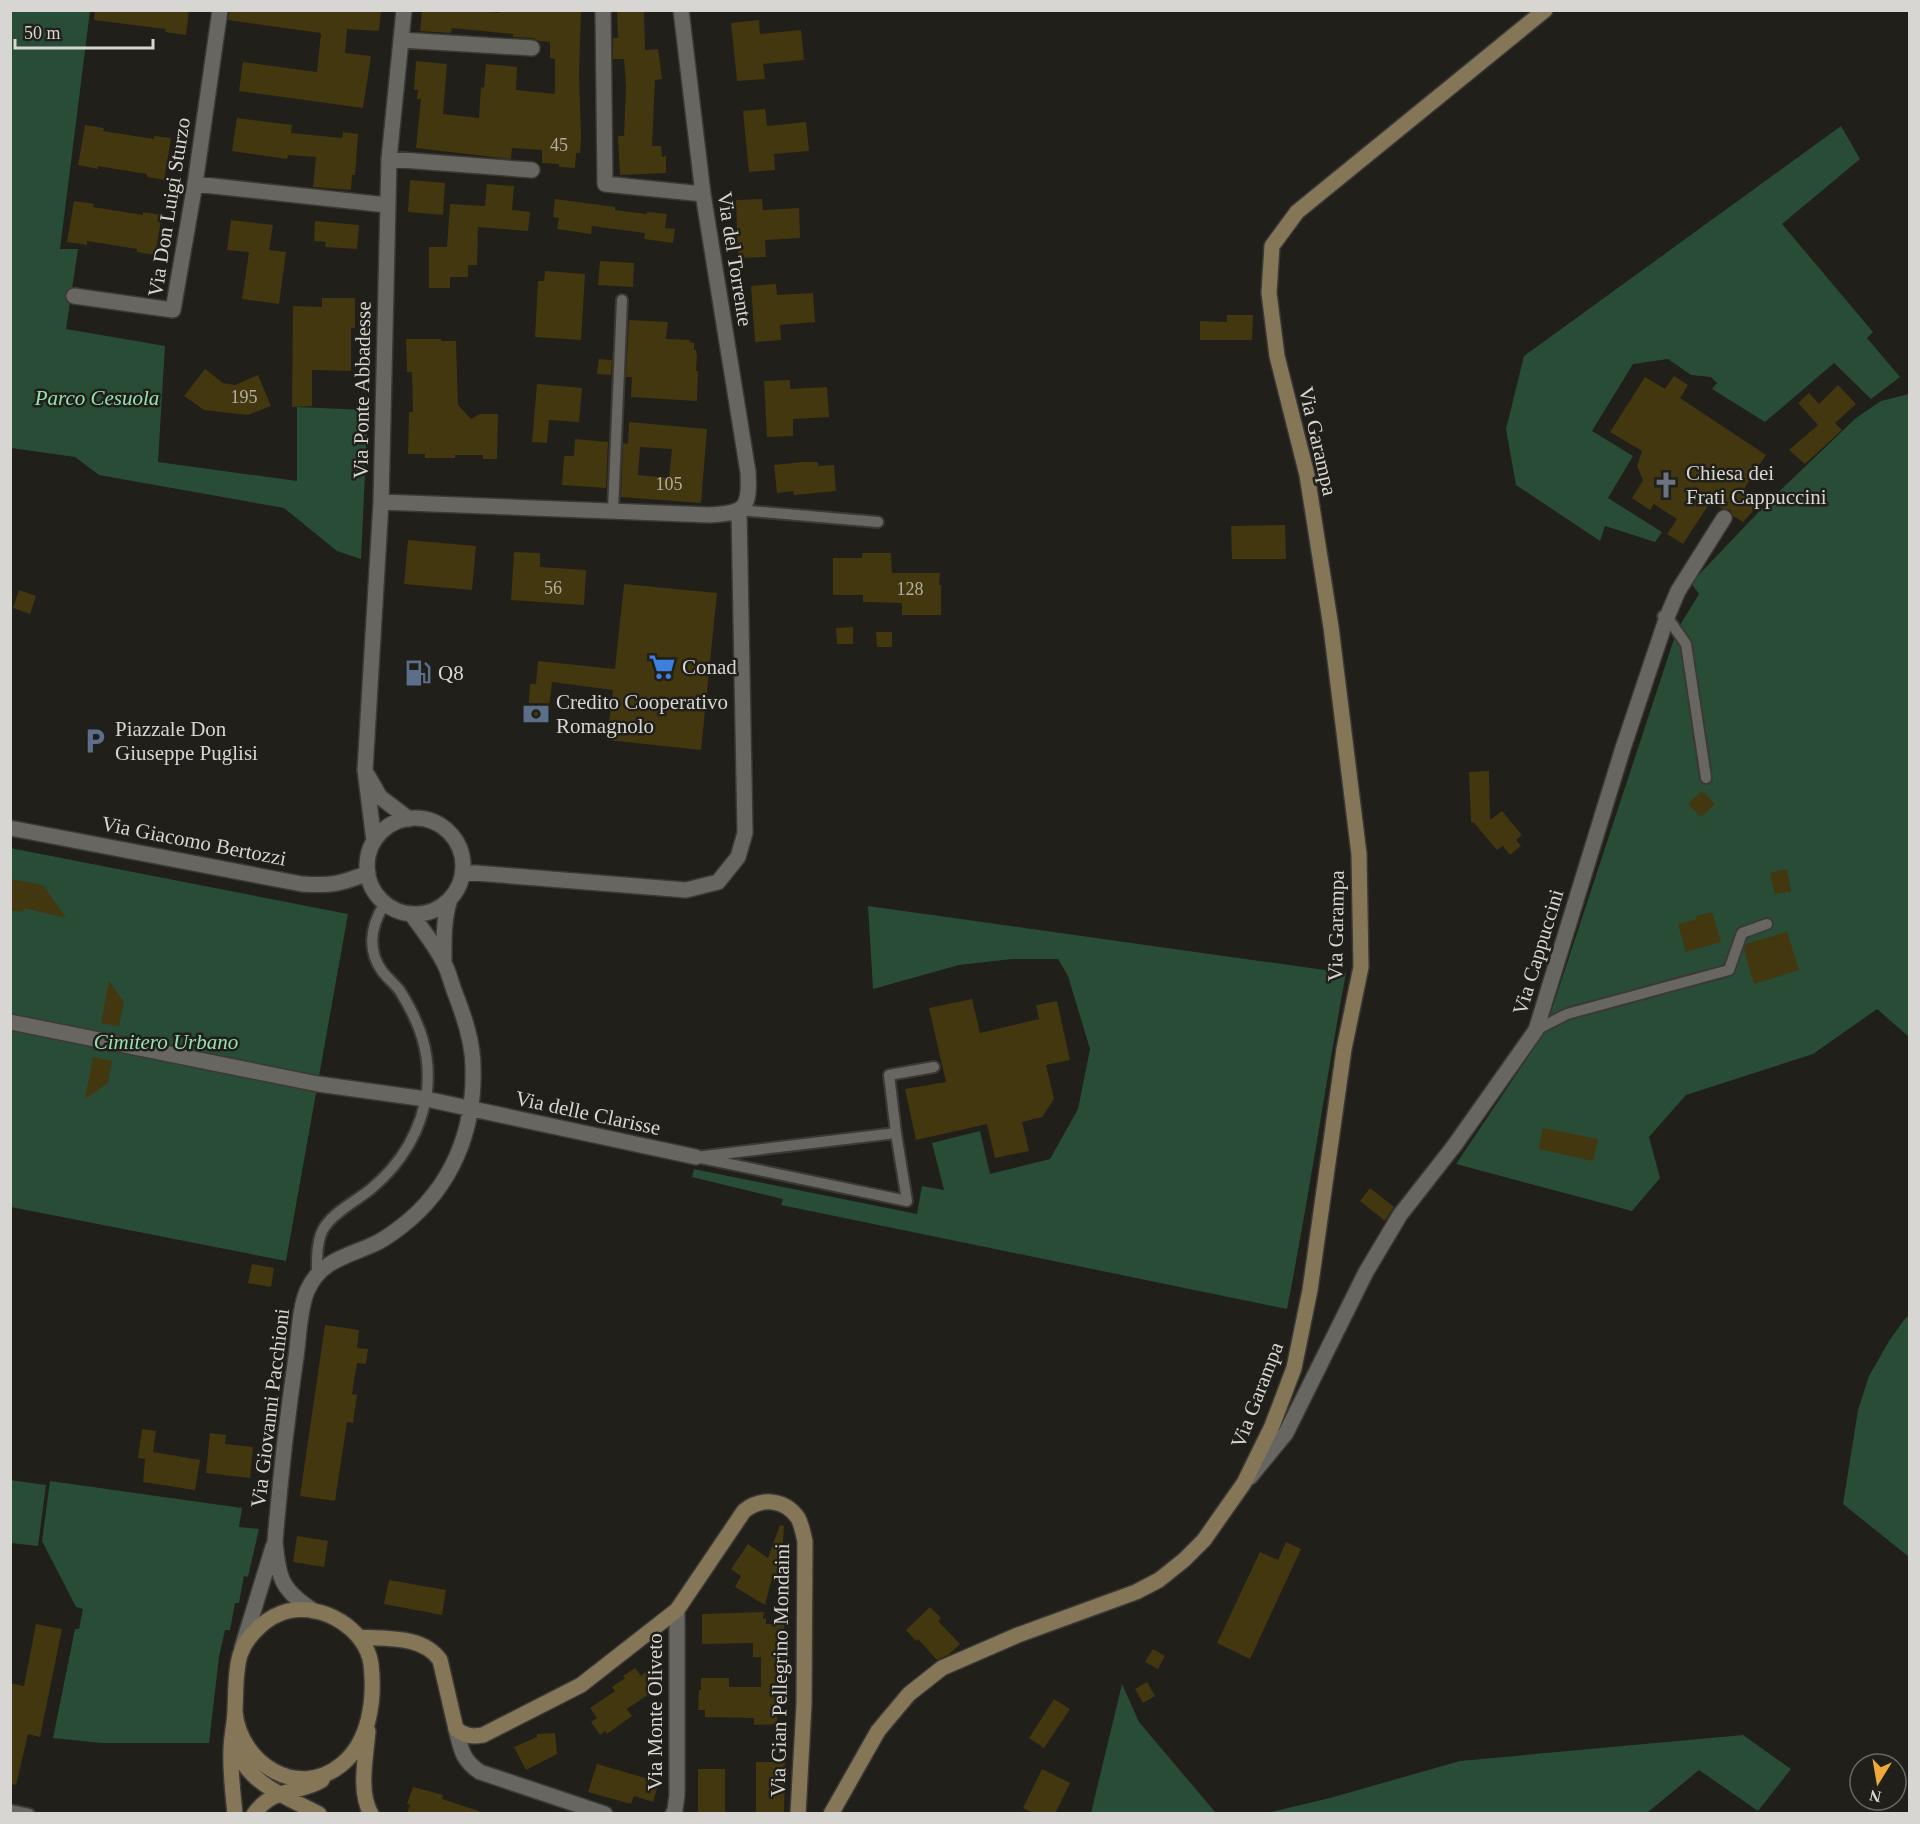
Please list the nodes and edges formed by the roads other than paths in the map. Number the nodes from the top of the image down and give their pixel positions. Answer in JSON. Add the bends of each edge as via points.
{"nodes":[{"id":1,"x":220,"y":10,"type":"edge"},
{"id":2,"x":404,"y":10,"type":"edge"},
{"id":3,"x":603,"y":10,"type":"edge"},
{"id":4,"x":681,"y":10,"type":"edge"},
{"id":5,"x":1545,"y":10,"type":"edge"},
{"id":6,"x":401,"y":40,"type":"junction"},
{"id":7,"x":532,"y":48,"type":"dead end"},
{"id":8,"x":388,"y":159,"type":"junction"},
{"id":9,"x":532,"y":170,"type":"dead end"},
{"id":10,"x":195,"y":184,"type":"junction"},
{"id":11,"x":703,"y":194,"type":"junction"},
{"id":12,"x":387,"y":205,"type":"junction"},
{"id":13,"x":74,"y":296,"type":"dead end"},
{"id":14,"x":621,"y":300,"type":"dead end"},
{"id":15,"x":381,"y":502,"type":"junction"},
{"id":16,"x":613,"y":510,"type":"junction"},
{"id":17,"x":739,"y":510,"type":"junction"},
{"id":18,"x":1724,"y":518,"type":"dead end"},
{"id":19,"x":878,"y":522,"type":"dead end"},
{"id":20,"x":1663,"y":616,"type":"junction"},
{"id":21,"x":364,"y":770,"type":"junction"},
{"id":22,"x":1706,"y":778,"type":"dead end"},
{"id":23,"x":409,"y":819,"type":"junction"},
{"id":24,"x":10,"y":828,"type":"edge"},
{"id":25,"x":374,"y":841,"type":"junction"},
{"id":26,"x":463,"y":872,"type":"junction"},
{"id":27,"x":368,"y":873,"type":"junction"},
{"id":28,"x":450,"y":899,"type":"junction"},
{"id":29,"x":385,"y":903,"type":"junction"},
{"id":30,"x":411,"y":914,"type":"junction"},
{"id":31,"x":1767,"y":924,"type":"dead end"},
{"id":32,"x":444,"y":963,"type":"junction"},
{"id":33,"x":10,"y":1022,"type":"edge"},
{"id":34,"x":1536,"y":1030,"type":"junction"},
{"id":35,"x":934,"y":1067,"type":"dead end"},
{"id":36,"x":426,"y":1099,"type":"junction"},
{"id":37,"x":471,"y":1110,"type":"junction"},
{"id":38,"x":896,"y":1133,"type":"junction"},
{"id":39,"x":696,"y":1157,"type":"junction"},
{"id":40,"x":317,"y":1274,"type":"junction"},
{"id":41,"x":1244,"y":1483,"type":"junction"},
{"id":42,"x":275,"y":1542,"type":"junction"},
{"id":43,"x":314,"y":1611,"type":"junction"},
{"id":44,"x":677,"y":1611,"type":"junction"},
{"id":45,"x":359,"y":1637,"type":"junction"},
{"id":46,"x":240,"y":1654,"type":"junction"},
{"id":47,"x":235,"y":1712,"type":"junction"},
{"id":48,"x":369,"y":1722,"type":"junction"},
{"id":49,"x":456,"y":1729,"type":"junction"},
{"id":50,"x":240,"y":1735,"type":"junction"},
{"id":51,"x":343,"y":1763,"type":"junction"},
{"id":52,"x":279,"y":1793,"type":"junction"},
{"id":53,"x":10,"y":1810,"type":"edge"},
{"id":54,"x":29,"y":1814,"type":"edge"},
{"id":55,"x":235,"y":1814,"type":"edge"},
{"id":56,"x":254,"y":1814,"type":"edge"},
{"id":57,"x":319,"y":1814,"type":"edge"},
{"id":58,"x":371,"y":1814,"type":"edge"},
{"id":59,"x":605,"y":1814,"type":"edge"},
{"id":60,"x":673,"y":1814,"type":"edge"},
{"id":61,"x":798,"y":1814,"type":"edge"},
{"id":62,"x":831,"y":1814,"type":"edge"}],
"edges":[{"from":1,"to":10,"type":"street","name":"Via Don Luigi Sturzo"},
{"from":2,"to":6,"type":"street","name":"Via Ponte Abbadesse"},
{"from":3,"to":11,"type":"street","via":[[604,184]]},
{"from":4,"to":11,"type":"street","name":"Via del Torrente"},
{"from":5,"to":41,"type":"street","name":"Via Garampa","via":[[1297,212],[1272,246],[1269,293],[1277,356],[1307,475],[1345,740],[1359,854],[1361,967],[1344,1049],[1310,1290],[1294,1368]]},
{"from":6,"to":7,"type":"street"},
{"from":6,"to":8,"type":"street","name":"Via Ponte Abbadesse"},
{"from":8,"to":9,"type":"street"},
{"from":8,"to":12,"type":"street","name":"Via Ponte Abbadesse"},
{"from":10,"to":12,"type":"street"},
{"from":10,"to":13,"type":"street","name":"Via Don Luigi Sturzo","via":[[173,310]]},
{"from":11,"to":17,"type":"street","name":"Via del Torrente","via":[[747,472],[749,494]]},
{"from":12,"to":15,"type":"street","name":"Via Ponte Abbadesse"},
{"from":14,"to":16,"type":"lane"},
{"from":15,"to":16,"type":"street"},
{"from":15,"to":21,"type":"street","name":"Via Ponte Abbadesse"},
{"from":16,"to":17,"type":"street","via":[[710,515]]},
{"from":17,"to":19,"type":"lane"},
{"from":17,"to":26,"type":"street","name":"Via del Torrente","via":[[744,833],[738,857],[718,882],[686,890]]},
{"from":18,"to":20,"type":"street","name":"Via Cappuccini"},
{"from":20,"to":22,"type":"lane","via":[[1686,644]]},
{"from":20,"to":34,"type":"street","name":"Via Cappuccini"},
{"from":21,"to":23,"type":"street","via":[[380,797]]},
{"from":21,"to":25,"type":"street","name":"Via Ponte Abbadesse"},
{"from":23,"to":25,"type":"street","via":[[383,830]]},
{"from":23,"to":26,"type":"street","via":[[437,823],[449,832],[463,857]]},
{"from":24,"to":27,"type":"street","name":"Via Giacomo Bertozzi","via":[[302,884],[327,886]]},
{"from":25,"to":27,"type":"street","via":[[367,862]]},
{"from":26,"to":28,"type":"street"},
{"from":27,"to":29,"type":"street","via":[[377,895]]},
{"from":28,"to":30,"type":"street","via":[[426,913]]},
{"from":28,"to":32,"type":"street","via":[[444,922]]},
{"from":29,"to":30,"type":"street"},
{"from":29,"to":36,"type":"lane","via":[[371,933],[371,945],[382,971],[399,988],[423,1034],[428,1055]]},
{"from":30,"to":32,"type":"street"},
{"from":31,"to":34,"type":"lane","via":[[1742,933],[1729,970],[1567,1014]]},
{"from":32,"to":37,"type":"street","name":"Via Giovanni Pacchioni","via":[[470,1040]]},
{"from":33,"to":36,"type":"street","name":"Via delle Clarisse","via":[[318,1084]]},
{"from":34,"to":41,"type":"street","name":"Via Cappuccini","via":[[1400,1215],[1366,1272],[1286,1433]]},
{"from":35,"to":38,"type":"lane","via":[[890,1075]]},
{"from":36,"to":37,"type":"street","name":"Via delle Clarisse"},
{"from":36,"to":40,"type":"lane","via":[[415,1136],[392,1169],[325,1226]]},
{"from":37,"to":39,"type":"street","name":"Via delle Clarisse"},
{"from":37,"to":40,"type":"street","name":"Via Giovanni Pacchioni","via":[[461,1150],[424,1207],[374,1245],[334,1260]]},
{"from":38,"to":39,"type":"lane"},
{"from":38,"to":39,"type":"lane","via":[[906,1201]]},
{"from":40,"to":42,"type":"street","name":"Via Giovanni Pacchioni","via":[[303,1304]]},
{"from":41,"to":62,"type":"street","name":"Via Garampa","via":[[1204,1540],[1159,1580],[942,1668],[909,1694],[878,1731]]},
{"from":42,"to":43,"type":"street","name":"Via Giovanni Pacchioni","via":[[282,1583]]},
{"from":42,"to":46,"type":"street","name":"Via Giovanni Pacchioni"},
{"from":43,"to":45,"type":"street","via":[[347,1625]]},
{"from":43,"to":46,"type":"street","via":[[288,1611],[264,1622]]},
{"from":44,"to":49,"type":"street","name":"Via Gian Pellegrino Mondaini","via":[[581,1685],[483,1736],[473,1737]]},
{"from":44,"to":60,"type":"street","name":"Via Monte Oliveto","via":[[677,1795]]},
{"from":44,"to":61,"type":"street","name":"Via Gian Pellegrino Mondaini","via":[[749,1506],[775,1501],[798,1518],[805,1541],[804,1704]]},
{"from":45,"to":48,"type":"street","via":[[371,1662]]},
{"from":45,"to":49,"type":"street","via":[[411,1641],[434,1652],[440,1660]]},
{"from":46,"to":47,"type":"street"},
{"from":47,"to":50,"type":"street"},
{"from":47,"to":55,"type":"street","via":[[230,1753]]},
{"from":48,"to":51,"type":"street"},
{"from":48,"to":58,"type":"street","via":[[364,1785]]},
{"from":49,"to":59,"type":"street","via":[[466,1759],[480,1772]]},
{"from":50,"to":51,"type":"street","via":[[259,1762],[282,1775],[318,1776]]},
{"from":50,"to":52,"type":"street","via":[[240,1757],[246,1767]]},
{"from":51,"to":52,"type":"street","via":[[314,1785]]},
{"from":52,"to":56,"type":"street","via":[[260,1805]]},
{"from":52,"to":57,"type":"street"},
{"from":53,"to":54,"type":"lane"}]}
